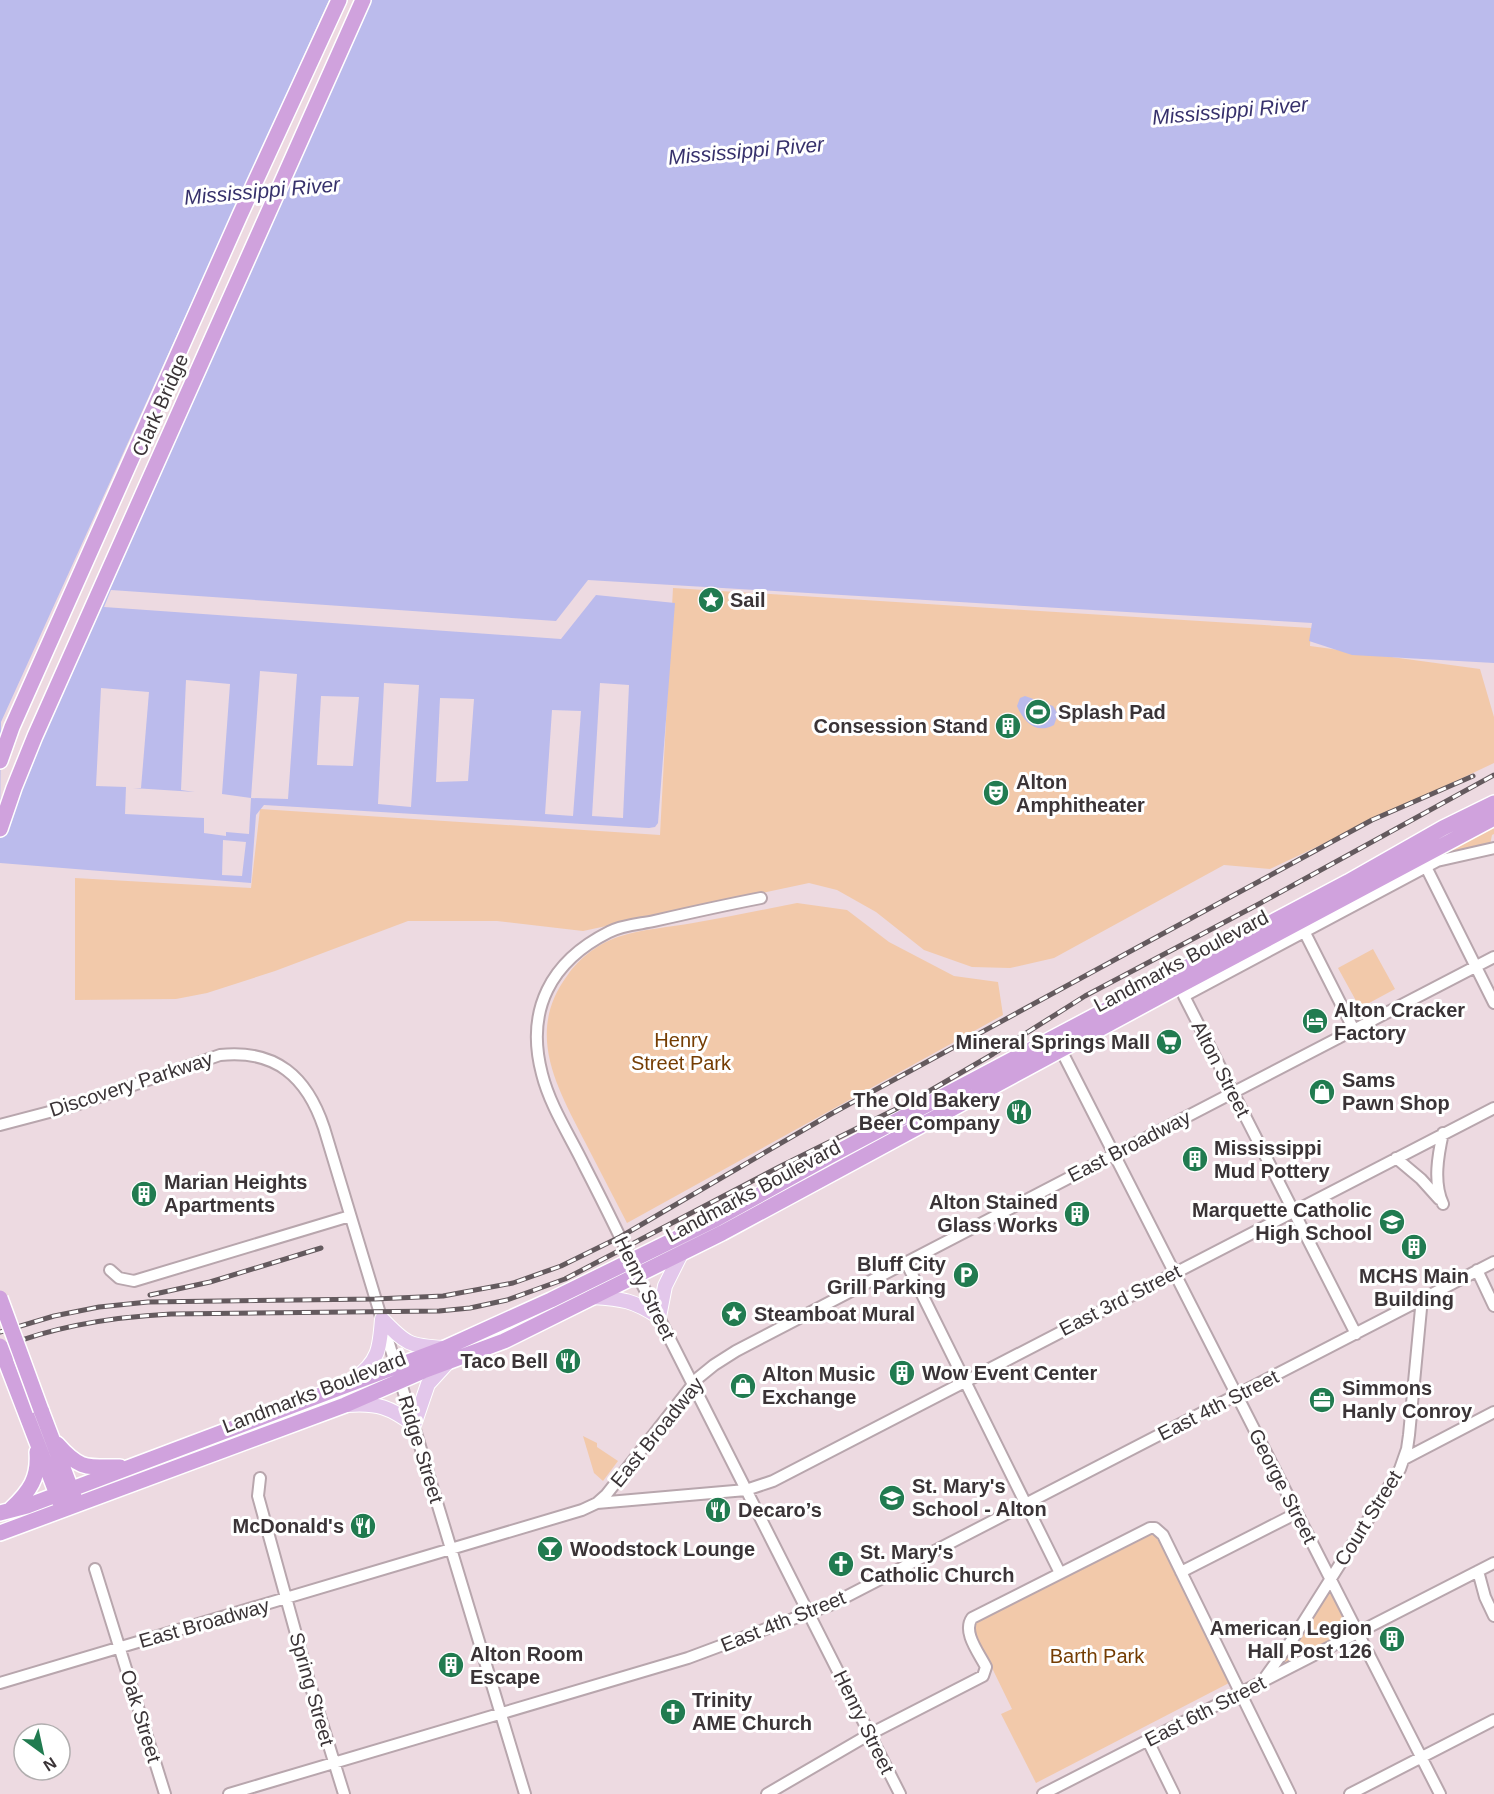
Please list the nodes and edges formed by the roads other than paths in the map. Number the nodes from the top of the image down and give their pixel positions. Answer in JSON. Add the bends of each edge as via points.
{"nodes":[{"id":1,"x":339,"y":0,"type":"edge"},
{"id":2,"x":363,"y":0,"type":"edge"},
{"id":3,"x":0,"y":761,"type":"edge"},
{"id":4,"x":1494,"y":803,"type":"edge"},
{"id":5,"x":1494,"y":818,"type":"edge"},
{"id":6,"x":0,"y":829,"type":"edge"},
{"id":7,"x":1494,"y":848,"type":"edge"},
{"id":8,"x":1426,"y":867,"type":"junction"},
{"id":9,"x":761,"y":898,"type":"dead end"},
{"id":10,"x":1304,"y":931,"type":"junction"},
{"id":11,"x":1494,"y":957,"type":"edge"},
{"id":12,"x":1476,"y":967,"type":"junction"},
{"id":13,"x":1494,"y":1003,"type":"edge"},
{"id":14,"x":1354,"y":1030,"type":"junction"},
{"id":15,"x":1061,"y":1050,"type":"junction"},
{"id":16,"x":263,"y":1058,"type":"joint"},
{"id":17,"x":1233,"y":1093,"type":"junction"},
{"id":18,"x":1494,"y":1108,"type":"edge"},
{"id":19,"x":0,"y":1125,"type":"edge"},
{"id":20,"x":1443,"y":1133,"type":"junction"},
{"id":21,"x":1114,"y":1154,"type":"junction"},
{"id":22,"x":1396,"y":1158,"type":"junction"},
{"id":23,"x":1292,"y":1211,"type":"junction"},
{"id":24,"x":350,"y":1216,"type":"junction"},
{"id":25,"x":681,"y":1254,"type":"junction"},
{"id":26,"x":631,"y":1261,"type":"junction"},
{"id":27,"x":906,"y":1262,"type":"junction"},
{"id":28,"x":1494,"y":1262,"type":"edge"},
{"id":29,"x":110,"y":1269,"type":"dead end"},
{"id":30,"x":1477,"y":1270,"type":"junction"},
{"id":31,"x":1175,"y":1272,"type":"junction"},
{"id":32,"x":638,"y":1276,"type":"junction"},
{"id":33,"x":592,"y":1297,"type":"junction"},
{"id":34,"x":0,"y":1298,"type":"edge"},
{"id":35,"x":1422,"y":1299,"type":"junction"},
{"id":36,"x":1494,"y":1306,"type":"edge"},
{"id":37,"x":659,"y":1317,"type":"junction"},
{"id":38,"x":382,"y":1319,"type":"junction"},
{"id":39,"x":1356,"y":1334,"type":"junction"},
{"id":40,"x":0,"y":1346,"type":"edge"},
{"id":41,"x":447,"y":1355,"type":"junction"},
{"id":42,"x":395,"y":1366,"type":"junction"},
{"id":43,"x":401,"y":1381,"type":"junction"},
{"id":44,"x":964,"y":1381,"type":"junction"},
{"id":45,"x":693,"y":1385,"type":"junction"},
{"id":46,"x":339,"y":1389,"type":"junction"},
{"id":47,"x":1238,"y":1395,"type":"junction"},
{"id":48,"x":345,"y":1405,"type":"junction"},
{"id":49,"x":1494,"y":1412,"type":"edge"},
{"id":50,"x":414,"y":1425,"type":"junction"},
{"id":51,"x":42,"y":1438,"type":"junction"},
{"id":52,"x":1404,"y":1459,"type":"junction"},
{"id":53,"x":129,"y":1467,"type":"junction"},
{"id":54,"x":260,"y":1478,"type":"dead end"},
{"id":55,"x":746,"y":1490,"type":"junction"},
{"id":56,"x":64,"y":1492,"type":"junction"},
{"id":57,"x":597,"y":1503,"type":"junction"},
{"id":58,"x":1026,"y":1503,"type":"junction"},
{"id":59,"x":70,"y":1508,"type":"junction"},
{"id":60,"x":5,"y":1512,"type":"edge"},
{"id":61,"x":1297,"y":1513,"type":"junction"},
{"id":62,"x":0,"y":1533,"type":"edge"},
{"id":63,"x":451,"y":1550,"type":"junction"},
{"id":64,"x":1494,"y":1563,"type":"edge"},
{"id":65,"x":95,"y":1569,"type":"dead end"},
{"id":66,"x":1478,"y":1571,"type":"junction"},
{"id":67,"x":1181,"y":1572,"type":"junction"},
{"id":68,"x":1060,"y":1573,"type":"junction"},
{"id":69,"x":1330,"y":1579,"type":"junction"},
{"id":70,"x":287,"y":1598,"type":"junction"},
{"id":71,"x":809,"y":1612,"type":"junction"},
{"id":72,"x":1494,"y":1616,"type":"edge"},
{"id":73,"x":1357,"y":1633,"type":"junction"},
{"id":74,"x":120,"y":1647,"type":"junction"},
{"id":75,"x":1262,"y":1682,"type":"junction"},
{"id":76,"x":0,"y":1683,"type":"edge"},
{"id":77,"x":1240,"y":1694,"type":"junction"},
{"id":78,"x":499,"y":1714,"type":"junction"},
{"id":79,"x":1494,"y":1720,"type":"edge"},
{"id":80,"x":870,"y":1734,"type":"junction"},
{"id":81,"x":1148,"y":1741,"type":"junction"},
{"id":82,"x":1422,"y":1757,"type":"junction"},
{"id":83,"x":334,"y":1763,"type":"junction"},
{"id":84,"x":165,"y":1794,"type":"edge"},
{"id":85,"x":229,"y":1794,"type":"edge"},
{"id":86,"x":344,"y":1794,"type":"edge"},
{"id":87,"x":525,"y":1794,"type":"edge"},
{"id":88,"x":767,"y":1794,"type":"edge"},
{"id":89,"x":900,"y":1794,"type":"edge"},
{"id":90,"x":1043,"y":1794,"type":"edge"},
{"id":91,"x":1174,"y":1794,"type":"edge"},
{"id":92,"x":1290,"y":1794,"type":"edge"},
{"id":93,"x":1350,"y":1794,"type":"edge"},
{"id":94,"x":1440,"y":1794,"type":"edge"}],
"edges":[{"from":1,"to":3,"type":"highway","name":"Clark Bridge","via":[[16,716]]},
{"from":2,"to":6,"type":"highway","name":"Clark Bridge","via":[[36,736]]},
{"from":4,"to":26,"type":"highway","name":"Landmarks Boulevard"},
{"from":5,"to":15,"type":"highway","name":"Landmarks Boulevard"},
{"from":7,"to":8,"type":"street","via":[[1446,858]]},
{"from":8,"to":10,"type":"street"},
{"from":8,"to":12,"type":"street"},
{"from":9,"to":26,"type":"street","name":"Henry Street","via":[[611,930],[573,955],[560,968],[544,997],[537,1028],[542,1074]]},
{"from":10,"to":14,"type":"street"},
{"from":10,"to":17,"type":"street","name":"Alton Street","via":[[1184,996]]},
{"from":11,"to":12,"type":"street","name":"East Broadway"},
{"from":12,"to":13,"type":"street"},
{"from":12,"to":14,"type":"street","name":"East Broadway"},
{"from":14,"to":17,"type":"street","name":"East Broadway"},
{"from":15,"to":21,"type":"street","name":"George Street"},
{"from":15,"to":25,"type":"highway","name":"Landmarks Boulevard"},
{"from":16,"to":19,"type":"street","name":"Discovery Parkway","via":[[234,1053],[207,1058],[76,1105]]},
{"from":16,"to":24,"type":"street","name":"Ridge Street","via":[[288,1070],[311,1096]]},
{"from":17,"to":21,"type":"street","name":"East Broadway"},
{"from":17,"to":23,"type":"street","name":"Alton Street"},
{"from":18,"to":20,"type":"street","name":"East 3rd Street"},
{"from":20,"to":22,"type":"street","name":"East 3rd Street"},
{"from":20,"to":22,"type":"street","via":[[1438,1189],[1443,1204]]},
{"from":21,"to":27,"type":"street","name":"East Broadway"},
{"from":21,"to":31,"type":"street","name":"George Street"},
{"from":22,"to":23,"type":"street","name":"East 3rd Street"},
{"from":23,"to":31,"type":"street","name":"East 3rd Street"},
{"from":23,"to":39,"type":"street","name":"Alton Street"},
{"from":24,"to":29,"type":"street","via":[[134,1281],[119,1278]]},
{"from":24,"to":38,"type":"street","name":"Ridge Street"},
{"from":25,"to":32,"type":"highway","name":"Landmarks Boulevard"},
{"from":25,"to":37,"type":"main road","via":[[669,1276]]},
{"from":26,"to":32,"type":"street","name":"Henry Street"},
{"from":26,"to":41,"type":"highway","name":"Landmarks Boulevard"},
{"from":27,"to":44,"type":"street"},
{"from":27,"to":45,"type":"street","name":"East Broadway","via":[[736,1351]]},
{"from":28,"to":30,"type":"street","name":"East 4th Street"},
{"from":30,"to":35,"type":"street","name":"East 4th Street"},
{"from":30,"to":36,"type":"street"},
{"from":31,"to":44,"type":"street","name":"East 3rd Street"},
{"from":31,"to":47,"type":"street","name":"George Street"},
{"from":32,"to":33,"type":"highway","name":"Landmarks Boulevard"},
{"from":32,"to":37,"type":"street","name":"Henry Street"},
{"from":33,"to":37,"type":"main road","via":[[628,1300]]},
{"from":33,"to":41,"type":"highway","name":"Landmarks Boulevard","via":[[504,1341]]},
{"from":34,"to":51,"type":"highway","bridge":true,"via":[[41,1410]]},
{"from":35,"to":39,"type":"street","name":"East 4th Street"},
{"from":35,"to":52,"type":"street","name":"Court Street"},
{"from":37,"to":45,"type":"street","name":"Henry Street"},
{"from":38,"to":41,"type":"main road","via":[[399,1337],[416,1347]]},
{"from":38,"to":42,"type":"street","name":"Ridge Street"},
{"from":38,"to":46,"type":"main road","via":[[378,1352],[368,1370]]},
{"from":39,"to":47,"type":"street","name":"East 4th Street"},
{"from":40,"to":51,"type":"highway","bridge":true,"via":[[26,1415]]},
{"from":41,"to":42,"type":"highway","name":"Landmarks Boulevard"},
{"from":41,"to":43,"type":"highway","name":"Landmarks Boulevard"},
{"from":41,"to":50,"type":"main road","via":[[429,1384]]},
{"from":42,"to":43,"type":"street","name":"Ridge Street"},
{"from":42,"to":46,"type":"highway","name":"Landmarks Boulevard"},
{"from":43,"to":48,"type":"highway","name":"Landmarks Boulevard"},
{"from":43,"to":50,"type":"street","name":"Ridge Street"},
{"from":44,"to":55,"type":"street","name":"East 3rd Street","via":[[773,1481]]},
{"from":44,"to":58,"type":"street"},
{"from":45,"to":55,"type":"street","name":"Henry Street"},
{"from":45,"to":57,"type":"street","name":"East Broadway"},
{"from":46,"to":53,"type":"highway","name":"Landmarks Boulevard"},
{"from":47,"to":58,"type":"street","name":"East 4th Street"},
{"from":47,"to":61,"type":"street","name":"George Street"},
{"from":48,"to":50,"type":"main road","via":[[389,1408]]},
{"from":48,"to":59,"type":"highway","name":"Landmarks Boulevard"},
{"from":49,"to":52,"type":"street"},
{"from":50,"to":63,"type":"street","name":"Ridge Street"},
{"from":51,"to":53,"type":"highway","via":[[85,1467]]},
{"from":51,"to":56,"type":"highway"},
{"from":51,"to":60,"type":"highway","via":[[34,1480],[24,1497]]},
{"from":52,"to":69,"type":"street","name":"Court Street"},
{"from":53,"to":56,"type":"highway","name":"Landmarks Boulevard"},
{"from":54,"to":70,"type":"street","name":"Spring Street","via":[[258,1496]]},
{"from":55,"to":57,"type":"street","name":"East 3rd Street"},
{"from":55,"to":71,"type":"street","name":"Henry Street"},
{"from":56,"to":59,"type":"highway"},
{"from":56,"to":60,"type":"highway","name":"Landmarks Boulevard"},
{"from":57,"to":63,"type":"street","name":"East Broadway"},
{"from":58,"to":68,"type":"street"},
{"from":58,"to":71,"type":"street","name":"East 4th Street","via":[[830,1605]]},
{"from":59,"to":62,"type":"highway","name":"Landmarks Boulevard"},
{"from":61,"to":67,"type":"street"},
{"from":61,"to":69,"type":"street","name":"George Street"},
{"from":63,"to":70,"type":"street","name":"East Broadway"},
{"from":63,"to":78,"type":"street","name":"Ridge Street"},
{"from":64,"to":66,"type":"street","name":"East 6th Street"},
{"from":65,"to":74,"type":"street","name":"Oak Street"},
{"from":66,"to":72,"type":"street"},
{"from":66,"to":73,"type":"street","name":"East 6th Street"},
{"from":67,"to":68,"type":"street","via":[[1163,1535],[1155,1528]]},
{"from":67,"to":77,"type":"street"},
{"from":68,"to":80,"type":"street","via":[[972,1618],[968,1631],[986,1667],[983,1676]]},
{"from":69,"to":73,"type":"street","name":"George Street"},
{"from":69,"to":75,"type":"street","name":"Court Street"},
{"from":70,"to":74,"type":"street","name":"East Broadway"},
{"from":70,"to":83,"type":"street","name":"Spring Street"},
{"from":71,"to":78,"type":"street","name":"East 4th Street","via":[[688,1658]]},
{"from":71,"to":80,"type":"street","name":"Henry Street"},
{"from":73,"to":75,"type":"street","name":"East 6th Street"},
{"from":73,"to":82,"type":"street","name":"George Street"},
{"from":74,"to":76,"type":"street","name":"East Broadway"},
{"from":74,"to":84,"type":"street","name":"Oak Street"},
{"from":75,"to":77,"type":"street","name":"East 6th Street"},
{"from":77,"to":81,"type":"street","name":"East 6th Street"},
{"from":77,"to":92,"type":"street"},
{"from":78,"to":83,"type":"street","name":"East 4th Street"},
{"from":78,"to":87,"type":"street","name":"Ridge Street"},
{"from":79,"to":82,"type":"street"},
{"from":80,"to":88,"type":"street"},
{"from":80,"to":89,"type":"street","name":"Henry Street"},
{"from":81,"to":90,"type":"street","name":"East 6th Street"},
{"from":81,"to":91,"type":"street"},
{"from":82,"to":93,"type":"street"},
{"from":82,"to":94,"type":"street","name":"George Street"},
{"from":83,"to":85,"type":"street","name":"East 4th Street"},
{"from":83,"to":86,"type":"street","name":"Spring Street"}]}
